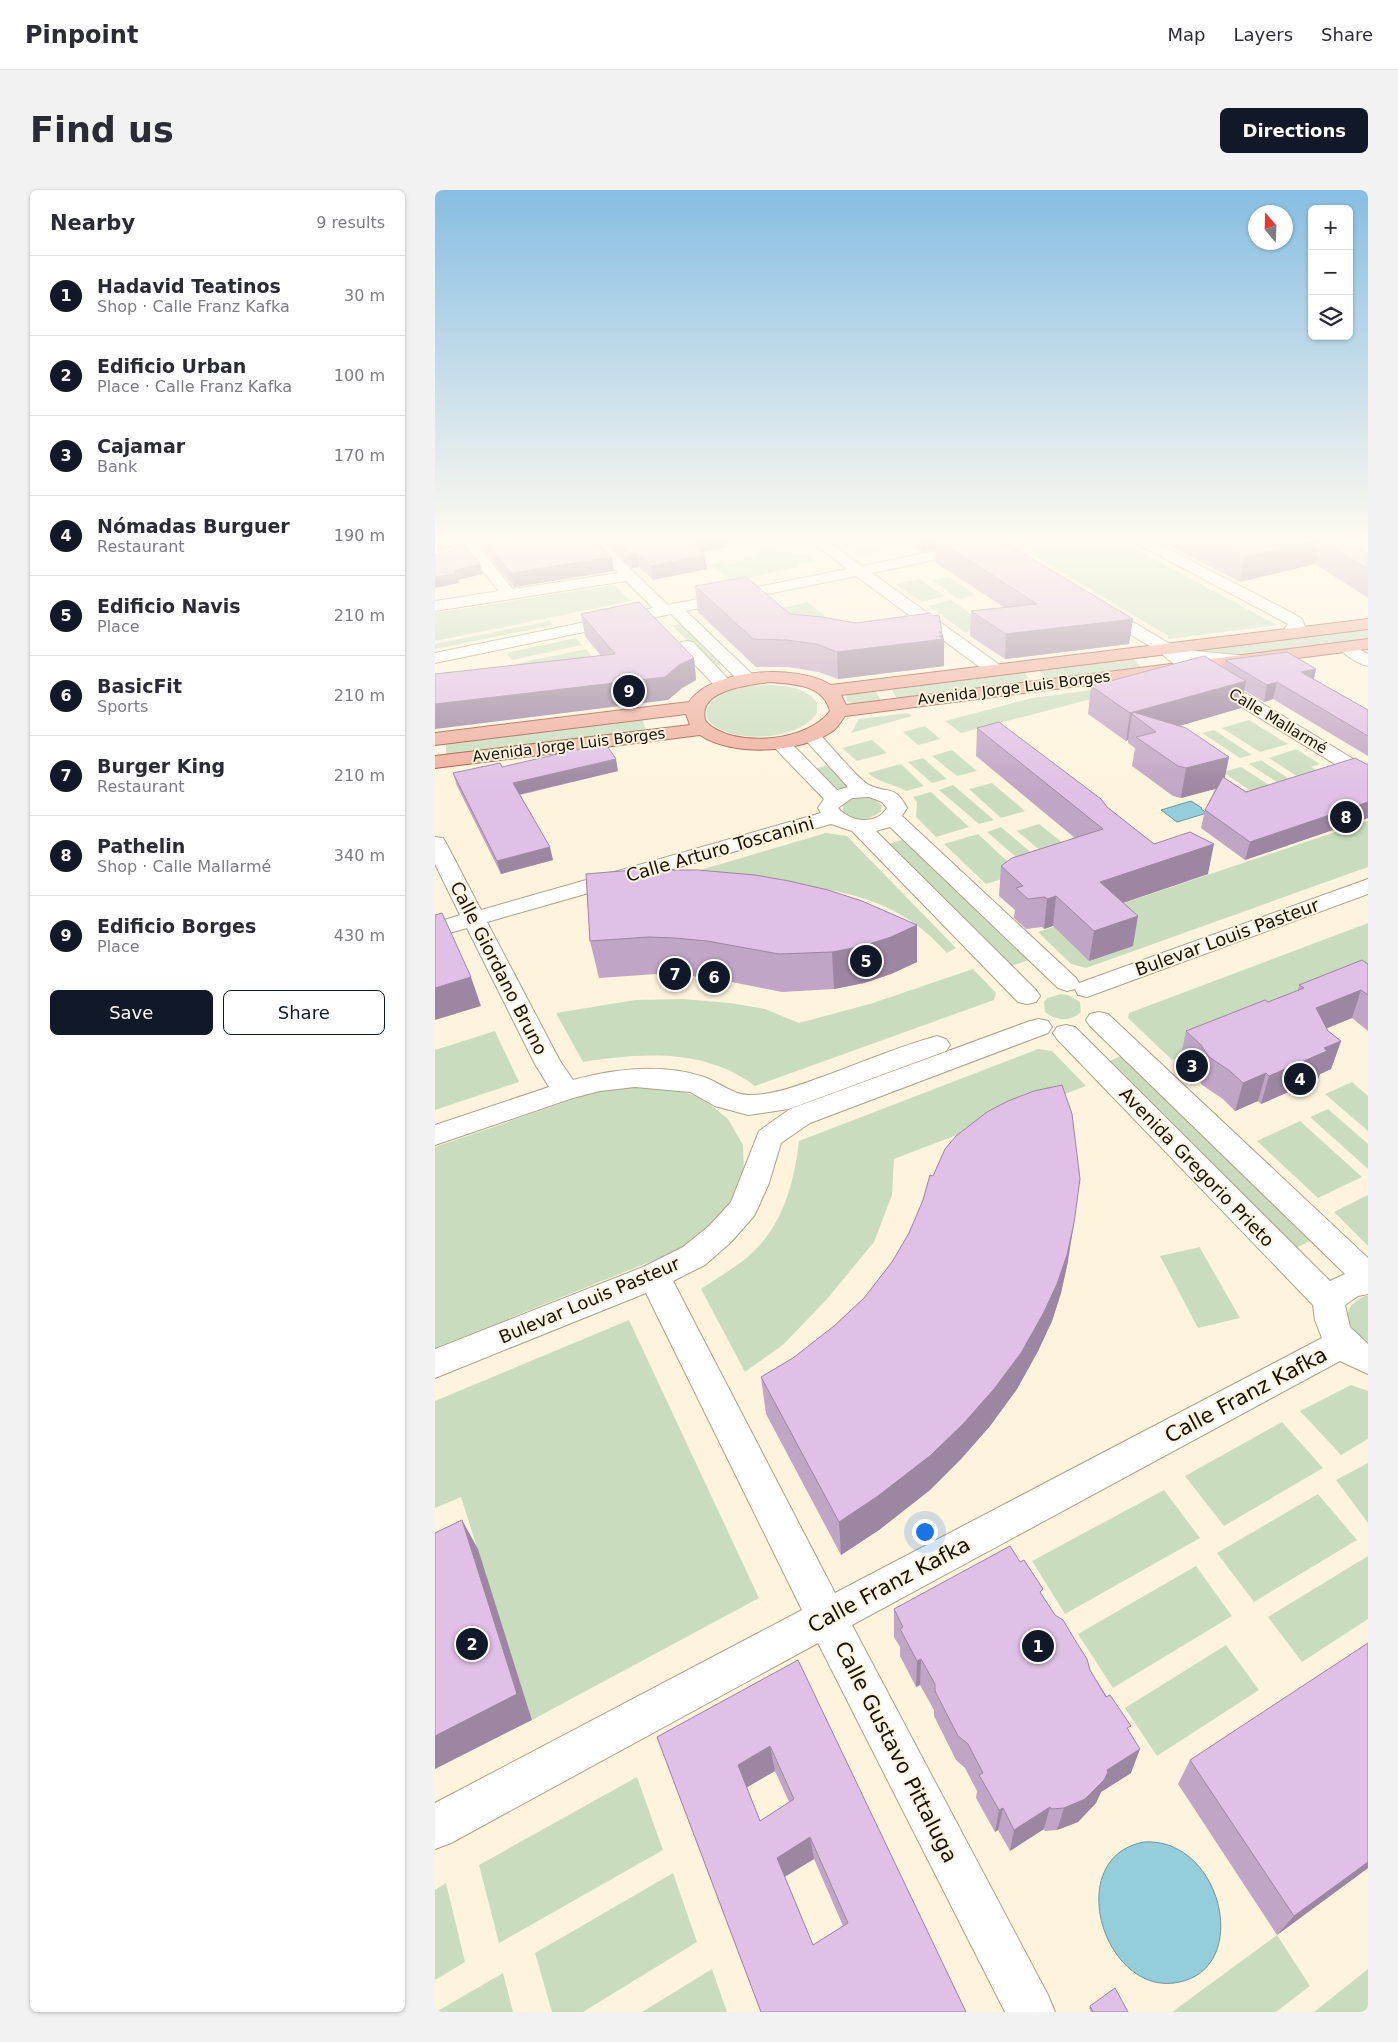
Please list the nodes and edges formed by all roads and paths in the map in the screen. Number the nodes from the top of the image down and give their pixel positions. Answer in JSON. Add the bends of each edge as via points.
{"nodes":[{"id":1,"x":618,"y":623,"type":"edge"},
{"id":2,"x":676,"y":623,"type":"edge"},
{"id":3,"x":930,"y":623,"type":"edge"},
{"id":4,"x":1124,"y":623,"type":"edge"},
{"id":5,"x":1296,"y":623,"type":"edge"},
{"id":6,"x":1368,"y":624,"type":"edge"},
{"id":7,"x":1290,"y":633,"type":"junction"},
{"id":8,"x":678,"y":637,"type":"dead end"},
{"id":9,"x":1368,"y":644,"type":"edge"},
{"id":10,"x":1345,"y":647,"type":"junction"},
{"id":11,"x":1165,"y":648,"type":"junction"},
{"id":12,"x":435,"y":658,"type":"edge"},
{"id":13,"x":1241,"y":660,"type":"junction"},
{"id":14,"x":1368,"y":661,"type":"edge"},
{"id":15,"x":1189,"y":667,"type":"junction"},
{"id":16,"x":995,"y":670,"type":"junction"},
{"id":17,"x":747,"y":679,"type":"junction"},
{"id":18,"x":724,"y":685,"type":"junction"},
{"id":19,"x":827,"y":691,"type":"junction"},
{"id":20,"x":695,"y":707,"type":"junction"},
{"id":21,"x":839,"y":711,"type":"junction"},
{"id":22,"x":703,"y":729,"type":"junction"},
{"id":23,"x":810,"y":735,"type":"junction"},
{"id":24,"x":435,"y":740,"type":"edge"},
{"id":25,"x":780,"y":742,"type":"junction"},
{"id":26,"x":435,"y":762,"type":"edge"},
{"id":27,"x":1368,"y":776,"type":"edge"},
{"id":28,"x":863,"y":791,"type":"junction"},
{"id":29,"x":833,"y":808,"type":"junction"},
{"id":30,"x":891,"y":817,"type":"junction"},
{"id":31,"x":859,"y":826,"type":"junction"},
{"id":32,"x":435,"y":843,"type":"edge"},
{"id":33,"x":1368,"y":886,"type":"edge"},
{"id":34,"x":1368,"y":903,"type":"edge"},
{"id":35,"x":473,"y":919,"type":"junction"},
{"id":36,"x":435,"y":930,"type":"edge"},
{"id":37,"x":1088,"y":999,"type":"junction"},
{"id":38,"x":1039,"y":1017,"type":"junction"},
{"id":39,"x":566,"y":1091,"type":"junction"},
{"id":40,"x":748,"y":1105,"type":"junction"},
{"id":41,"x":435,"y":1135,"type":"edge"},
{"id":42,"x":769,"y":1138,"type":"junction"},
{"id":43,"x":654,"y":1276,"type":"junction"},
{"id":44,"x":1368,"y":1277,"type":"edge"},
{"id":45,"x":1368,"y":1281,"type":"edge"},
{"id":46,"x":1329,"y":1301,"type":"junction"},
{"id":47,"x":1355,"y":1351,"type":"edge"},
{"id":48,"x":435,"y":1364,"type":"edge"},
{"id":49,"x":827,"y":1619,"type":"junction"},
{"id":50,"x":435,"y":1827,"type":"edge"},
{"id":51,"x":1031,"y":2012,"type":"edge"}],
"edges":[{"from":1,"to":12,"type":"street"},
{"from":2,"to":17,"type":"street"},
{"from":3,"to":16,"type":"street"},
{"from":4,"to":11,"type":"street"},
{"from":5,"to":7,"type":"street","via":[[1297,627]]},
{"from":6,"to":7,"type":"main road","name":"Avenida Jorge Luis Borges"},
{"from":7,"to":11,"type":"main road","name":"Avenida Jorge Luis Borges"},
{"from":8,"to":18,"type":"street"},
{"from":9,"to":10,"type":"main road","name":"Avenida Jorge Luis Borges"},
{"from":10,"to":13,"type":"main road","name":"Avenida Jorge Luis Borges"},
{"from":10,"to":14,"type":"street"},
{"from":11,"to":13,"type":"street","via":[[1195,656]]},
{"from":11,"to":15,"type":"street","name":"Calle Mallarmé"},
{"from":11,"to":16,"type":"main road","name":"Avenida Jorge Luis Borges"},
{"from":13,"to":15,"type":"main road","name":"Avenida Jorge Luis Borges"},
{"from":15,"to":21,"type":"main road","name":"Avenida Jorge Luis Borges"},
{"from":15,"to":27,"type":"street","name":"Calle Mallarmé"},
{"from":16,"to":19,"type":"main road","name":"Avenida Jorge Luis Borges"},
{"from":17,"to":18,"type":"main road"},
{"from":17,"to":19,"type":"main road","via":[[793,679],[812,683]]},
{"from":18,"to":20,"type":"main road","via":[[710,691]]},
{"from":19,"to":21,"type":"main road","via":[[835,698]]},
{"from":20,"to":22,"type":"main road","via":[[695,719]]},
{"from":20,"to":24,"type":"main road","name":"Avenida Jorge Luis Borges"},
{"from":21,"to":23,"type":"main road","via":[[832,722]]},
{"from":22,"to":25,"type":"main road","via":[[736,742]]},
{"from":22,"to":26,"type":"main road","name":"Avenida Jorge Luis Borges"},
{"from":23,"to":25,"type":"main road"},
{"from":23,"to":28,"type":"street"},
{"from":25,"to":29,"type":"street"},
{"from":28,"to":29,"type":"street","name":"Calle Arturo Toscanini","via":[[849,792]]},
{"from":28,"to":30,"type":"street","via":[[884,794],[894,801],[897,808]]},
{"from":29,"to":31,"type":"street","via":[[842,822]]},
{"from":29,"to":35,"type":"street","name":"Calle Arturo Toscanini"},
{"from":30,"to":31,"type":"street","via":[[878,824]]},
{"from":30,"to":37,"type":"street","name":"Avenida Gregorio Prieto"},
{"from":31,"to":38,"type":"street","name":"Avenida Gregorio Prieto"},
{"from":32,"to":35,"type":"street","name":"Calle Giordano Bruno"},
{"from":33,"to":37,"type":"street","name":"Bulevar Louis Pasteur"},
{"from":34,"to":37,"type":"street","name":"Bulevar Louis Pasteur"},
{"from":35,"to":36,"type":"street","name":"Calle Arturo Toscanini"},
{"from":35,"to":39,"type":"street","name":"Calle Giordano Bruno","via":[[548,1064]]},
{"from":37,"to":38,"type":"street","via":[[1043,985]]},
{"from":37,"to":38,"type":"street","via":[[1086,1030]]},
{"from":37,"to":44,"type":"street","name":"Avenida Gregorio Prieto"},
{"from":38,"to":40,"type":"street","via":[[789,1099]]},
{"from":38,"to":42,"type":"street","via":[[800,1116]]},
{"from":38,"to":46,"type":"street","name":"Avenida Gregorio Prieto"},
{"from":39,"to":40,"type":"street","via":[[600,1082],[635,1078],[669,1080],[696,1084],[725,1099]]},
{"from":39,"to":41,"type":"street"},
{"from":40,"to":42,"type":"street"},
{"from":42,"to":43,"type":"street","name":"Bulevar Louis Pasteur","via":[[743,1208],[694,1256]]},
{"from":43,"to":48,"type":"street","name":"Bulevar Louis Pasteur"},
{"from":43,"to":49,"type":"street","name":"Calle Gustavo Pittaluga"},
{"from":45,"to":46,"type":"street","via":[[1354,1282],[1340,1289]]},
{"from":46,"to":47,"type":"street","via":[[1329,1319],[1333,1329]]},
{"from":47,"to":49,"type":"street","name":"Calle Franz Kafka"},
{"from":49,"to":50,"type":"street","name":"Calle Franz Kafka"},
{"from":49,"to":51,"type":"street","name":"Calle Gustavo Pittaluga"}]}
